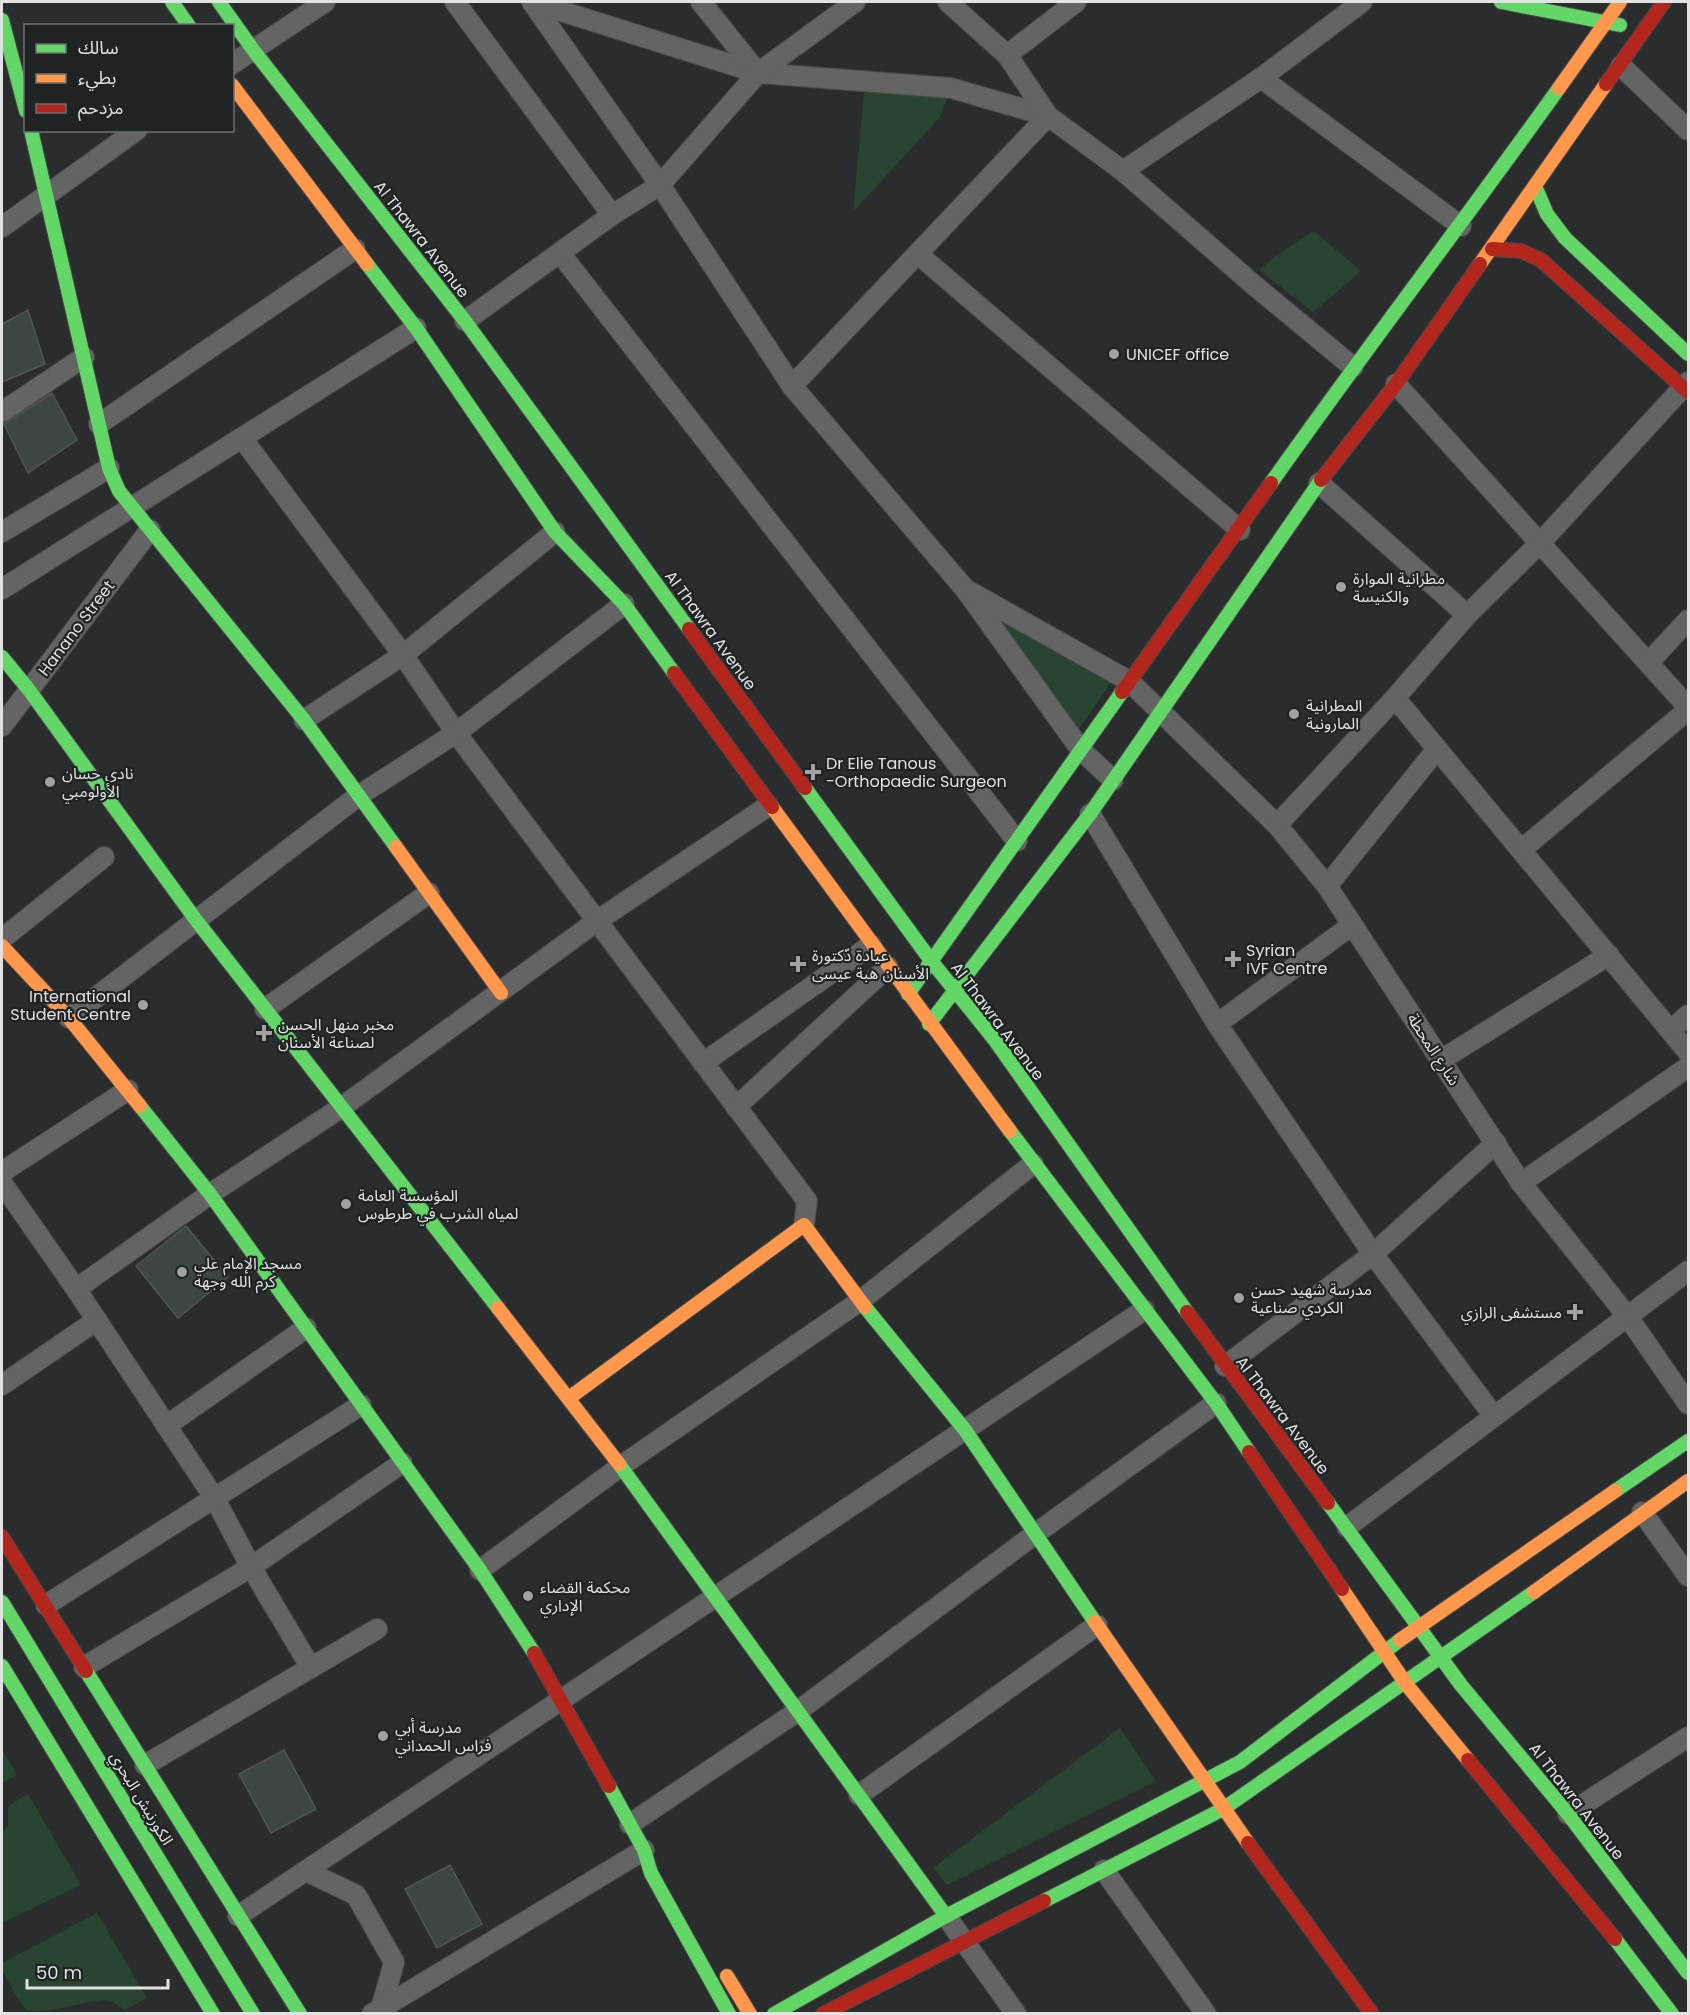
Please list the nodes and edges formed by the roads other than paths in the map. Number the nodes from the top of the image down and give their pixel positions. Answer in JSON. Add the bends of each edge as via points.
{"nodes":[{"id":1,"x":172,"y":2,"type":"edge"},
{"id":2,"x":219,"y":2,"type":"edge"},
{"id":3,"x":325,"y":2,"type":"edge"},
{"id":4,"x":455,"y":2,"type":"edge"},
{"id":5,"x":532,"y":2,"type":"edge"},
{"id":6,"x":700,"y":2,"type":"edge"},
{"id":7,"x":855,"y":2,"type":"edge"},
{"id":8,"x":948,"y":2,"type":"edge"},
{"id":9,"x":1076,"y":2,"type":"edge"},
{"id":10,"x":1362,"y":2,"type":"edge"},
{"id":11,"x":1501,"y":2,"type":"edge"},
{"id":12,"x":1620,"y":2,"type":"edge"},
{"id":13,"x":1664,"y":2,"type":"edge"},
{"id":14,"x":2,"y":20,"type":"edge"},
{"id":15,"x":1606,"y":21,"type":"junction"},
{"id":16,"x":188,"y":24,"type":"edge"},
{"id":17,"x":1644,"y":30,"type":"junction"},
{"id":18,"x":254,"y":51,"type":"junction"},
{"id":19,"x":1007,"y":55,"type":"junction"},
{"id":20,"x":234,"y":63,"type":"edge"},
{"id":21,"x":1621,"y":66,"type":"junction"},
{"id":22,"x":758,"y":73,"type":"junction"},
{"id":23,"x":1261,"y":78,"type":"junction"},
{"id":24,"x":234,"y":88,"type":"edge"},
{"id":25,"x":24,"y":103,"type":"edge"},
{"id":26,"x":1048,"y":116,"type":"junction"},
{"id":27,"x":1689,"y":130,"type":"edge"},
{"id":28,"x":32,"y":132,"type":"edge"},
{"id":29,"x":134,"y":132,"type":"edge"},
{"id":30,"x":1123,"y":171,"type":"junction"},
{"id":31,"x":660,"y":185,"type":"junction"},
{"id":32,"x":1535,"y":186,"type":"junction"},
{"id":33,"x":47,"y":193,"type":"junction"},
{"id":34,"x":612,"y":215,"type":"junction"},
{"id":35,"x":1461,"y":226,"type":"junction"},
{"id":36,"x":2,"y":227,"type":"edge"},
{"id":37,"x":355,"y":249,"type":"junction"},
{"id":38,"x":1492,"y":249,"type":"junction"},
{"id":39,"x":560,"y":253,"type":"junction"},
{"id":40,"x":920,"y":255,"type":"junction"},
{"id":41,"x":465,"y":321,"type":"junction"},
{"id":42,"x":416,"y":328,"type":"junction"},
{"id":43,"x":1689,"y":354,"type":"edge"},
{"id":44,"x":84,"y":357,"type":"junction"},
{"id":45,"x":1353,"y":367,"type":"junction"},
{"id":46,"x":1396,"y":384,"type":"junction"},
{"id":47,"x":792,"y":386,"type":"junction"},
{"id":48,"x":1687,"y":387,"type":"edge"},
{"id":49,"x":2,"y":412,"type":"edge"},
{"id":50,"x":99,"y":424,"type":"junction"},
{"id":51,"x":242,"y":438,"type":"junction"},
{"id":52,"x":110,"y":468,"type":"junction"},
{"id":53,"x":1319,"y":483,"type":"junction"},
{"id":54,"x":131,"y":508,"type":"junction"},
{"id":55,"x":150,"y":530,"type":"junction"},
{"id":56,"x":1240,"y":530,"type":"junction"},
{"id":57,"x":2,"y":532,"type":"edge"},
{"id":58,"x":555,"y":532,"type":"junction"},
{"id":59,"x":1541,"y":542,"type":"junction"},
{"id":60,"x":2,"y":589,"type":"edge"},
{"id":61,"x":965,"y":589,"type":"junction"},
{"id":62,"x":624,"y":604,"type":"junction"},
{"id":63,"x":1467,"y":615,"type":"junction"},
{"id":64,"x":1689,"y":620,"type":"edge"},
{"id":65,"x":403,"y":655,"type":"junction"},
{"id":66,"x":2,"y":657,"type":"edge"},
{"id":67,"x":1649,"y":662,"type":"junction"},
{"id":68,"x":1130,"y":681,"type":"junction"},
{"id":69,"x":29,"y":690,"type":"junction"},
{"id":70,"x":1395,"y":698,"type":"junction"},
{"id":71,"x":1689,"y":708,"type":"edge"},
{"id":72,"x":1159,"y":711,"type":"junction"},
{"id":73,"x":304,"y":720,"type":"junction"},
{"id":74,"x":2,"y":726,"type":"edge"},
{"id":75,"x":456,"y":733,"type":"junction"},
{"id":76,"x":1437,"y":749,"type":"junction"},
{"id":77,"x":1081,"y":750,"type":"junction"},
{"id":78,"x":1113,"y":780,"type":"junction"},
{"id":79,"x":358,"y":796,"type":"junction"},
{"id":80,"x":768,"y":806,"type":"junction"},
{"id":81,"x":1090,"y":814,"type":"junction"},
{"id":82,"x":1277,"y":825,"type":"junction"},
{"id":83,"x":1017,"y":841,"type":"junction"},
{"id":84,"x":1521,"y":850,"type":"junction"},
{"id":85,"x":104,"y":857,"type":"dead end"},
{"id":86,"x":1327,"y":886,"type":"junction"},
{"id":87,"x":429,"y":893,"type":"junction"},
{"id":88,"x":196,"y":920,"type":"junction"},
{"id":89,"x":597,"y":921,"type":"junction"},
{"id":90,"x":1353,"y":925,"type":"junction"},
{"id":91,"x":2,"y":939,"type":"edge"},
{"id":92,"x":871,"y":945,"type":"junction"},
{"id":93,"x":2,"y":946,"type":"edge"},
{"id":94,"x":1609,"y":956,"type":"junction"},
{"id":95,"x":932,"y":962,"type":"junction"},
{"id":96,"x":888,"y":968,"type":"junction"},
{"id":97,"x":955,"y":991,"type":"junction"},
{"id":98,"x":501,"y":993,"type":"junction"},
{"id":99,"x":908,"y":994,"type":"junction"},
{"id":100,"x":266,"y":1009,"type":"junction"},
{"id":101,"x":1689,"y":1015,"type":"edge"},
{"id":102,"x":69,"y":1018,"type":"junction"},
{"id":103,"x":929,"y":1024,"type":"junction"},
{"id":104,"x":1217,"y":1024,"type":"junction"},
{"id":105,"x":1671,"y":1030,"type":"junction"},
{"id":106,"x":1689,"y":1053,"type":"edge"},
{"id":107,"x":1442,"y":1060,"type":"junction"},
{"id":108,"x":703,"y":1063,"type":"junction"},
{"id":109,"x":1689,"y":1067,"type":"edge"},
{"id":110,"x":128,"y":1090,"type":"junction"},
{"id":111,"x":342,"y":1107,"type":"junction"},
{"id":112,"x":736,"y":1107,"type":"junction"},
{"id":113,"x":1496,"y":1143,"type":"junction"},
{"id":114,"x":1033,"y":1164,"type":"junction"},
{"id":115,"x":2,"y":1172,"type":"edge"},
{"id":116,"x":2,"y":1183,"type":"edge"},
{"id":117,"x":1521,"y":1184,"type":"junction"},
{"id":118,"x":210,"y":1194,"type":"junction"},
{"id":119,"x":804,"y":1226,"type":"junction"},
{"id":120,"x":1373,"y":1254,"type":"junction"},
{"id":121,"x":1689,"y":1271,"type":"edge"},
{"id":122,"x":76,"y":1289,"type":"junction"},
{"id":123,"x":860,"y":1301,"type":"junction"},
{"id":124,"x":1144,"y":1310,"type":"junction"},
{"id":125,"x":1628,"y":1317,"type":"junction"},
{"id":126,"x":97,"y":1320,"type":"junction"},
{"id":127,"x":306,"y":1328,"type":"junction"},
{"id":128,"x":1225,"y":1366,"type":"junction"},
{"id":129,"x":2,"y":1384,"type":"edge"},
{"id":130,"x":569,"y":1398,"type":"junction"},
{"id":131,"x":1216,"y":1403,"type":"junction"},
{"id":132,"x":1689,"y":1404,"type":"edge"},
{"id":133,"x":361,"y":1405,"type":"junction"},
{"id":134,"x":1493,"y":1415,"type":"junction"},
{"id":135,"x":166,"y":1426,"type":"junction"},
{"id":136,"x":965,"y":1430,"type":"junction"},
{"id":137,"x":1689,"y":1441,"type":"edge"},
{"id":138,"x":402,"y":1462,"type":"junction"},
{"id":139,"x":621,"y":1466,"type":"junction"},
{"id":140,"x":1689,"y":1481,"type":"edge"},
{"id":141,"x":215,"y":1499,"type":"junction"},
{"id":142,"x":1642,"y":1512,"type":"junction"},
{"id":143,"x":1347,"y":1527,"type":"junction"},
{"id":144,"x":1035,"y":1533,"type":"junction"},
{"id":145,"x":2,"y":1537,"type":"edge"},
{"id":146,"x":251,"y":1567,"type":"junction"},
{"id":147,"x":480,"y":1570,"type":"junction"},
{"id":148,"x":1689,"y":1576,"type":"edge"},
{"id":149,"x":716,"y":1597,"type":"junction"},
{"id":150,"x":2,"y":1602,"type":"edge"},
{"id":151,"x":46,"y":1605,"type":"junction"},
{"id":152,"x":1097,"y":1625,"type":"junction"},
{"id":153,"x":1419,"y":1626,"type":"junction"},
{"id":154,"x":377,"y":1629,"type":"dead end"},
{"id":155,"x":1383,"y":1652,"type":"junction"},
{"id":156,"x":1442,"y":1658,"type":"junction"},
{"id":157,"x":2,"y":1666,"type":"edge"},
{"id":158,"x":84,"y":1667,"type":"junction"},
{"id":159,"x":311,"y":1668,"type":"junction"},
{"id":160,"x":1406,"y":1684,"type":"junction"},
{"id":161,"x":561,"y":1700,"type":"junction"},
{"id":162,"x":798,"y":1711,"type":"junction"},
{"id":163,"x":1689,"y":1737,"type":"edge"},
{"id":164,"x":145,"y":1765,"type":"junction"},
{"id":165,"x":1205,"y":1781,"type":"junction"},
{"id":166,"x":859,"y":1795,"type":"junction"},
{"id":167,"x":1223,"y":1809,"type":"junction"},
{"id":168,"x":1568,"y":1814,"type":"junction"},
{"id":169,"x":630,"y":1824,"type":"junction"},
{"id":170,"x":644,"y":1850,"type":"junction"},
{"id":171,"x":306,"y":1870,"type":"junction"},
{"id":172,"x":1104,"y":1870,"type":"junction"},
{"id":173,"x":238,"y":1916,"type":"junction"},
{"id":174,"x":691,"y":1916,"type":"dead end"},
{"id":175,"x":946,"y":1916,"type":"junction"},
{"id":176,"x":964,"y":1940,"type":"junction"},
{"id":177,"x":1681,"y":1949,"type":"edge"},
{"id":178,"x":722,"y":1967,"type":"dead end"},
{"id":179,"x":1689,"y":1973,"type":"edge"},
{"id":180,"x":734,"y":1988,"type":"junction"},
{"id":181,"x":767,"y":2004,"type":"edge"},
{"id":182,"x":376,"y":2011,"type":"edge"},
{"id":183,"x":213,"y":2013,"type":"edge"},
{"id":184,"x":253,"y":2013,"type":"edge"},
{"id":185,"x":300,"y":2013,"type":"edge"},
{"id":186,"x":729,"y":2013,"type":"edge"},
{"id":187,"x":750,"y":2013,"type":"edge"},
{"id":188,"x":823,"y":2013,"type":"edge"},
{"id":189,"x":1016,"y":2013,"type":"edge"},
{"id":190,"x":1206,"y":2013,"type":"edge"},
{"id":191,"x":1372,"y":2013,"type":"edge"},
{"id":192,"x":1672,"y":2013,"type":"edge"}],
"edges":[{"from":1,"to":16,"type":"main road"},
{"from":2,"to":18,"type":"main road","name":"Al Thawra Avenue"},
{"from":3,"to":18,"type":"street"},
{"from":4,"to":34,"type":"street"},
{"from":5,"to":22,"type":"street"},
{"from":5,"to":31,"type":"street"},
{"from":6,"to":22,"type":"street"},
{"from":7,"to":22,"type":"street"},
{"from":8,"to":19,"type":"street"},
{"from":9,"to":19,"type":"street"},
{"from":10,"to":23,"type":"street"},
{"from":11,"to":15,"type":"main road"},
{"from":12,"to":15,"type":"main road"},
{"from":13,"to":17,"type":"main road"},
{"from":14,"to":25,"type":"main road"},
{"from":15,"to":17,"type":"main road"},
{"from":15,"to":35,"type":"main road"},
{"from":17,"to":21,"type":"main road"},
{"from":18,"to":20,"type":"street"},
{"from":18,"to":41,"type":"main road","name":"Al Thawra Avenue"},
{"from":19,"to":26,"type":"street"},
{"from":21,"to":27,"type":"street"},
{"from":21,"to":32,"type":"main road"},
{"from":22,"to":26,"type":"street","via":[[951,88]]},
{"from":22,"to":31,"type":"street"},
{"from":23,"to":30,"type":"street"},
{"from":23,"to":35,"type":"street"},
{"from":24,"to":37,"type":"main road"},
{"from":26,"to":30,"type":"street"},
{"from":26,"to":40,"type":"street"},
{"from":28,"to":33,"type":"main road"},
{"from":29,"to":33,"type":"street"},
{"from":30,"to":45,"type":"street"},
{"from":31,"to":34,"type":"street"},
{"from":31,"to":47,"type":"street"},
{"from":32,"to":38,"type":"main road"},
{"from":32,"to":43,"type":"main road","via":[[1547,214],[1565,238]]},
{"from":33,"to":36,"type":"street"},
{"from":33,"to":44,"type":"main road"},
{"from":34,"to":39,"type":"street"},
{"from":35,"to":45,"type":"main road"},
{"from":37,"to":42,"type":"main road"},
{"from":37,"to":50,"type":"street"},
{"from":38,"to":46,"type":"main road"},
{"from":38,"to":48,"type":"main road","via":[[1521,251],[1541,260]]},
{"from":39,"to":41,"type":"street"},
{"from":39,"to":83,"type":"street"},
{"from":40,"to":47,"type":"street"},
{"from":40,"to":56,"type":"street"},
{"from":41,"to":95,"type":"main road","name":"Al Thawra Avenue"},
{"from":42,"to":51,"type":"street"},
{"from":42,"to":58,"type":"main road"},
{"from":44,"to":49,"type":"street"},
{"from":44,"to":50,"type":"main road"},
{"from":45,"to":56,"type":"main road"},
{"from":46,"to":53,"type":"main road"},
{"from":46,"to":59,"type":"street"},
{"from":47,"to":61,"type":"street"},
{"from":48,"to":59,"type":"street"},
{"from":50,"to":52,"type":"main road"},
{"from":51,"to":54,"type":"street"},
{"from":51,"to":65,"type":"street"},
{"from":52,"to":54,"type":"main road"},
{"from":52,"to":57,"type":"street"},
{"from":53,"to":63,"type":"street"},
{"from":53,"to":72,"type":"main road"},
{"from":54,"to":55,"type":"main road"},
{"from":54,"to":60,"type":"street"},
{"from":55,"to":69,"type":"street","name":"Hanano Street"},
{"from":55,"to":73,"type":"main road"},
{"from":56,"to":68,"type":"main road"},
{"from":58,"to":62,"type":"main road"},
{"from":58,"to":65,"type":"street"},
{"from":59,"to":63,"type":"street"},
{"from":59,"to":67,"type":"street"},
{"from":61,"to":68,"type":"street","name":"شارع المحطة"},
{"from":61,"to":77,"type":"street"},
{"from":62,"to":75,"type":"street"},
{"from":62,"to":80,"type":"main road"},
{"from":63,"to":70,"type":"street"},
{"from":64,"to":67,"type":"street"},
{"from":65,"to":73,"type":"street"},
{"from":65,"to":75,"type":"street"},
{"from":66,"to":69,"type":"main road"},
{"from":67,"to":71,"type":"street"},
{"from":68,"to":72,"type":"street","name":"شارع المحطة"},
{"from":68,"to":77,"type":"main road"},
{"from":69,"to":74,"type":"street","name":"Hanano Street"},
{"from":69,"to":88,"type":"main road"},
{"from":70,"to":76,"type":"street"},
{"from":70,"to":82,"type":"street"},
{"from":71,"to":84,"type":"street"},
{"from":72,"to":78,"type":"main road"},
{"from":72,"to":82,"type":"street","name":"شارع المحطة"},
{"from":73,"to":79,"type":"main road"},
{"from":75,"to":79,"type":"street"},
{"from":75,"to":89,"type":"street"},
{"from":76,"to":84,"type":"street"},
{"from":76,"to":86,"type":"street"},
{"from":77,"to":78,"type":"street"},
{"from":77,"to":83,"type":"main road"},
{"from":78,"to":81,"type":"main road"},
{"from":79,"to":87,"type":"main road"},
{"from":79,"to":88,"type":"street"},
{"from":80,"to":89,"type":"street"},
{"from":80,"to":92,"type":"main road"},
{"from":81,"to":97,"type":"main road"},
{"from":81,"to":104,"type":"street"},
{"from":82,"to":86,"type":"street","name":"شارع المحطة"},
{"from":83,"to":95,"type":"main road"},
{"from":84,"to":94,"type":"street"},
{"from":85,"to":91,"type":"street"},
{"from":86,"to":90,"type":"street","name":"شارع المحطة"},
{"from":87,"to":98,"type":"main road"},
{"from":87,"to":100,"type":"street"},
{"from":88,"to":100,"type":"main road"},
{"from":88,"to":102,"type":"street"},
{"from":89,"to":98,"type":"street"},
{"from":89,"to":108,"type":"street"},
{"from":90,"to":104,"type":"street"},
{"from":90,"to":107,"type":"street","name":"شارع المحطة"},
{"from":92,"to":96,"type":"main road"},
{"from":92,"to":108,"type":"street"},
{"from":93,"to":102,"type":"main road"},
{"from":94,"to":105,"type":"street"},
{"from":94,"to":107,"type":"street"},
{"from":95,"to":97,"type":"main road","name":"Al Thawra Avenue"},
{"from":95,"to":99,"type":"main road"},
{"from":96,"to":99,"type":"main road"},
{"from":96,"to":112,"type":"street"},
{"from":97,"to":103,"type":"main road"},
{"from":97,"to":128,"type":"main road","name":"Al Thawra Avenue","via":[[994,1039]]},
{"from":98,"to":111,"type":"street"},
{"from":99,"to":103,"type":"main road"},
{"from":100,"to":111,"type":"main road"},
{"from":101,"to":105,"type":"street"},
{"from":102,"to":110,"type":"main road"},
{"from":103,"to":114,"type":"main road"},
{"from":104,"to":120,"type":"street"},
{"from":105,"to":106,"type":"street"},
{"from":107,"to":113,"type":"street","name":"شارع المحطة"},
{"from":108,"to":112,"type":"street"},
{"from":109,"to":117,"type":"street"},
{"from":110,"to":115,"type":"street"},
{"from":110,"to":118,"type":"main road"},
{"from":111,"to":118,"type":"street"},
{"from":111,"to":130,"type":"main road"},
{"from":112,"to":119,"type":"street","via":[[807,1201]]},
{"from":113,"to":117,"type":"street","name":"شارع المحطة"},
{"from":113,"to":120,"type":"street"},
{"from":114,"to":123,"type":"street"},
{"from":114,"to":124,"type":"main road"},
{"from":116,"to":122,"type":"street"},
{"from":117,"to":125,"type":"street","name":"شارع المحطة"},
{"from":118,"to":122,"type":"street"},
{"from":118,"to":127,"type":"main road"},
{"from":119,"to":123,"type":"main road"},
{"from":119,"to":130,"type":"main road"},
{"from":120,"to":128,"type":"street"},
{"from":120,"to":134,"type":"street"},
{"from":121,"to":125,"type":"street"},
{"from":122,"to":126,"type":"street"},
{"from":123,"to":136,"type":"main road"},
{"from":123,"to":139,"type":"street"},
{"from":124,"to":131,"type":"main road"},
{"from":124,"to":136,"type":"street"},
{"from":125,"to":132,"type":"street","name":"شارع المحطة"},
{"from":125,"to":134,"type":"street"},
{"from":126,"to":129,"type":"street"},
{"from":126,"to":135,"type":"street"},
{"from":127,"to":133,"type":"main road"},
{"from":127,"to":135,"type":"street"},
{"from":128,"to":143,"type":"main road","name":"Al Thawra Avenue"},
{"from":130,"to":139,"type":"main road"},
{"from":131,"to":144,"type":"street"},
{"from":131,"to":155,"type":"main road"},
{"from":133,"to":138,"type":"main road"},
{"from":133,"to":141,"type":"street"},
{"from":134,"to":143,"type":"street"},
{"from":135,"to":141,"type":"street"},
{"from":136,"to":144,"type":"main road"},
{"from":136,"to":149,"type":"street"},
{"from":137,"to":153,"type":"main road"},
{"from":138,"to":146,"type":"street"},
{"from":138,"to":147,"type":"main road"},
{"from":139,"to":147,"type":"street"},
{"from":139,"to":149,"type":"main road"},
{"from":140,"to":142,"type":"main road"},
{"from":141,"to":146,"type":"street"},
{"from":141,"to":151,"type":"street"},
{"from":142,"to":148,"type":"street"},
{"from":142,"to":156,"type":"main road"},
{"from":143,"to":153,"type":"main road","name":"Al Thawra Avenue"},
{"from":144,"to":152,"type":"main road"},
{"from":144,"to":162,"type":"street"},
{"from":145,"to":151,"type":"main road"},
{"from":146,"to":158,"type":"street"},
{"from":146,"to":159,"type":"street"},
{"from":147,"to":161,"type":"main road","via":[[513,1617]]},
{"from":149,"to":161,"type":"street"},
{"from":149,"to":162,"type":"main road"},
{"from":150,"to":184,"type":"main road","name":"الكورنيش البحري"},
{"from":151,"to":158,"type":"main road"},
{"from":152,"to":165,"type":"main road"},
{"from":152,"to":166,"type":"street"},
{"from":153,"to":155,"type":"main road"},
{"from":153,"to":156,"type":"main road","name":"Al Thawra Avenue"},
{"from":154,"to":159,"type":"street"},
{"from":155,"to":160,"type":"main road"},
{"from":155,"to":165,"type":"main road","via":[[1257,1750]]},
{"from":156,"to":160,"type":"main road"},
{"from":156,"to":168,"type":"main road","name":"Al Thawra Avenue"},
{"from":157,"to":183,"type":"main road"},
{"from":158,"to":164,"type":"main road"},
{"from":159,"to":164,"type":"street"},
{"from":160,"to":167,"type":"main road"},
{"from":160,"to":192,"type":"main road"},
{"from":161,"to":169,"type":"main road"},
{"from":161,"to":171,"type":"street"},
{"from":162,"to":166,"type":"main road"},
{"from":162,"to":169,"type":"street"},
{"from":163,"to":168,"type":"street"},
{"from":164,"to":173,"type":"main road"},
{"from":165,"to":167,"type":"main road"},
{"from":165,"to":175,"type":"main road"},
{"from":166,"to":175,"type":"main road"},
{"from":167,"to":172,"type":"main road"},
{"from":167,"to":191,"type":"main road"},
{"from":168,"to":177,"type":"main road","name":"Al Thawra Avenue"},
{"from":169,"to":170,"type":"main road"},
{"from":170,"to":174,"type":"main road","via":[[661,1866]]},
{"from":170,"to":182,"type":"street"},
{"from":170,"to":186,"type":"main road","via":[[651,1873]]},
{"from":171,"to":173,"type":"street"},
{"from":171,"to":182,"type":"street","via":[[356,1895],[394,1962]]},
{"from":172,"to":176,"type":"main road"},
{"from":172,"to":190,"type":"street"},
{"from":173,"to":185,"type":"main road"},
{"from":175,"to":176,"type":"street"},
{"from":175,"to":181,"type":"main road","via":[[795,2001]]},
{"from":176,"to":188,"type":"main road"},
{"from":176,"to":189,"type":"street"},
{"from":177,"to":179,"type":"main road","name":"Al Thawra Avenue"},
{"from":178,"to":180,"type":"main road"},
{"from":180,"to":181,"type":"main road"},
{"from":180,"to":187,"type":"main road"}]}
